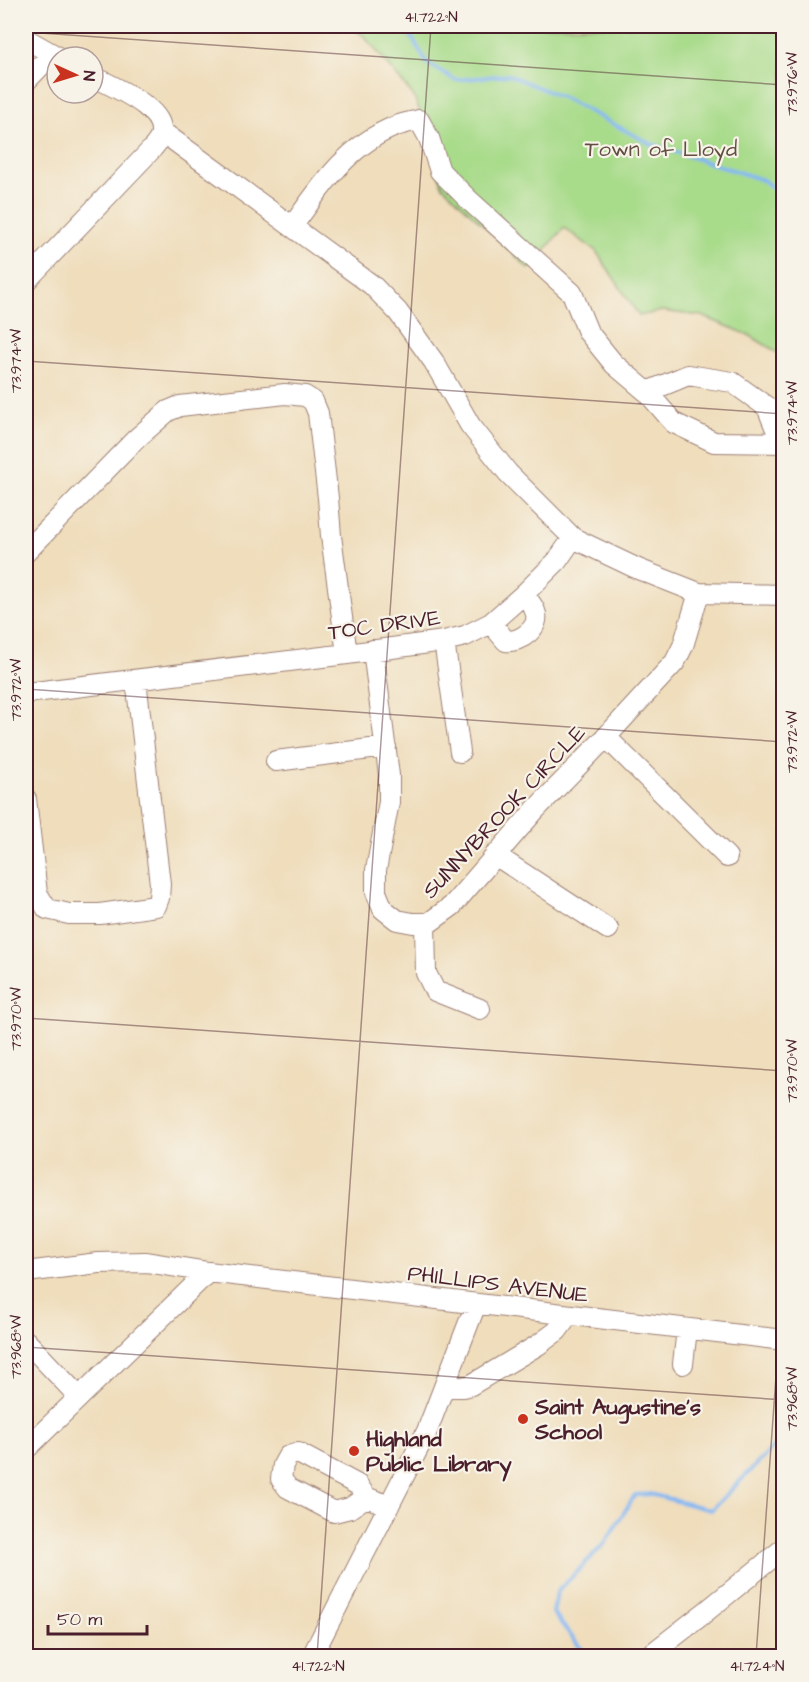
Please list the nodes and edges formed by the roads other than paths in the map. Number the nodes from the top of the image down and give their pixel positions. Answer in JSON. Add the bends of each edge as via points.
{"nodes":[{"id":1,"x":26,"y":39,"type":"edge"},
{"id":2,"x":45,"y":49,"type":"edge"},
{"id":3,"x":45,"y":64,"type":"edge"},
{"id":4,"x":26,"y":81,"type":"edge"},
{"id":5,"x":105,"y":83,"type":"edge"},
{"id":6,"x":160,"y":135,"type":"junction"},
{"id":7,"x":292,"y":227,"type":"junction"},
{"id":8,"x":26,"y":281,"type":"edge"},
{"id":9,"x":647,"y":392,"type":"junction"},
{"id":10,"x":782,"y":444,"type":"edge"},
{"id":11,"x":573,"y":538,"type":"junction"},
{"id":12,"x":26,"y":552,"type":"edge"},
{"id":13,"x":699,"y":593,"type":"junction"},
{"id":14,"x":524,"y":594,"type":"junction"},
{"id":15,"x":783,"y":595,"type":"edge"},
{"id":16,"x":491,"y":623,"type":"junction"},
{"id":17,"x":444,"y":641,"type":"junction"},
{"id":18,"x":374,"y":651,"type":"junction"},
{"id":19,"x":347,"y":654,"type":"junction"},
{"id":20,"x":136,"y":680,"type":"junction"},
{"id":21,"x":26,"y":693,"type":"edge"},
{"id":22,"x":606,"y":737,"type":"junction"},
{"id":23,"x":386,"y":747,"type":"junction"},
{"id":24,"x":460,"y":752,"type":"dead end"},
{"id":25,"x":276,"y":761,"type":"dead end"},
{"id":26,"x":26,"y":799,"type":"edge"},
{"id":27,"x":495,"y":855,"type":"junction"},
{"id":28,"x":727,"y":857,"type":"dead end"},
{"id":29,"x":425,"y":923,"type":"junction"},
{"id":30,"x":608,"y":929,"type":"dead end"},
{"id":31,"x":480,"y":1009,"type":"dead end"},
{"id":32,"x":26,"y":1272,"type":"edge"},
{"id":33,"x":208,"y":1272,"type":"junction"},
{"id":34,"x":476,"y":1304,"type":"junction"},
{"id":35,"x":565,"y":1315,"type":"junction"},
{"id":36,"x":687,"y":1329,"type":"junction"},
{"id":37,"x":783,"y":1340,"type":"edge"},
{"id":38,"x":26,"y":1341,"type":"edge"},
{"id":39,"x":683,"y":1364,"type":"dead end"},
{"id":40,"x":444,"y":1386,"type":"junction"},
{"id":41,"x":79,"y":1397,"type":"junction"},
{"id":42,"x":26,"y":1449,"type":"edge"},
{"id":43,"x":366,"y":1497,"type":"junction"},
{"id":44,"x":389,"y":1506,"type":"junction"},
{"id":45,"x":783,"y":1548,"type":"edge"},
{"id":46,"x":312,"y":1656,"type":"edge"},
{"id":47,"x":649,"y":1656,"type":"edge"}],
"edges":[{"from":1,"to":2,"type":"street"},
{"from":3,"to":4,"type":"street"},
{"from":5,"to":6,"type":"street","via":[[147,106],[157,117]]},
{"from":6,"to":7,"type":"street"},
{"from":6,"to":8,"type":"street","via":[[152,149]]},
{"from":7,"to":9,"type":"street","via":[[317,191],[355,150],[396,126],[419,120],[440,171],[572,293],[588,332],[614,364]]},
{"from":7,"to":11,"type":"street","via":[[372,285],[398,312],[434,362],[470,425],[508,473]]},
{"from":9,"to":10,"type":"street","via":[[674,423],[714,442]]},
{"from":9,"to":10,"type":"street","via":[[688,375],[732,382],[767,407]]},
{"from":11,"to":13,"type":"street"},
{"from":11,"to":14,"type":"street","name":"TOC DRIVE"},
{"from":12,"to":19,"type":"street","via":[[168,411],[180,406],[285,394],[305,396],[313,401],[318,413]]},
{"from":13,"to":15,"type":"street"},
{"from":13,"to":22,"type":"street","name":"SUNNYBROOK CIRCLE","via":[[675,662]]},
{"from":14,"to":16,"type":"street","name":"TOC DRIVE"},
{"from":14,"to":16,"type":"street","via":[[537,617],[532,629],[511,642]]},
{"from":16,"to":17,"type":"street","name":"TOC DRIVE"},
{"from":17,"to":18,"type":"street","name":"TOC DRIVE"},
{"from":17,"to":24,"type":"street"},
{"from":18,"to":19,"type":"street","name":"TOC DRIVE"},
{"from":18,"to":23,"type":"street","name":"SUNNYBROOK CIRCLE"},
{"from":19,"to":20,"type":"street","name":"TOC DRIVE"},
{"from":20,"to":21,"type":"street","name":"TOC DRIVE"},
{"from":20,"to":26,"type":"street","via":[[160,884],[156,906],[100,914],[47,909],[37,893]]},
{"from":22,"to":27,"type":"street","name":"SUNNYBROOK CIRCLE"},
{"from":22,"to":28,"type":"street"},
{"from":23,"to":25,"type":"street"},
{"from":23,"to":29,"type":"street","name":"SUNNYBROOK CIRCLE","via":[[389,802],[376,870],[376,892],[383,909],[397,920]]},
{"from":27,"to":29,"type":"street","name":"SUNNYBROOK CIRCLE","via":[[452,906]]},
{"from":27,"to":30,"type":"street"},
{"from":29,"to":31,"type":"street","via":[[426,973],[435,991]]},
{"from":32,"to":33,"type":"street","name":"PHILLIPS AVENUE","via":[[146,1262]]},
{"from":33,"to":34,"type":"street","name":"PHILLIPS AVENUE"},
{"from":33,"to":41,"type":"street"},
{"from":34,"to":35,"type":"street","name":"PHILLIPS AVENUE"},
{"from":34,"to":40,"type":"street"},
{"from":35,"to":36,"type":"street","name":"PHILLIPS AVENUE"},
{"from":35,"to":40,"type":"street","via":[[557,1331],[471,1385]]},
{"from":36,"to":37,"type":"street","name":"PHILLIPS AVENUE"},
{"from":36,"to":39,"type":"street"},
{"from":38,"to":41,"type":"street"},
{"from":40,"to":44,"type":"street","via":[[427,1431]]},
{"from":41,"to":42,"type":"street"},
{"from":43,"to":43,"type":"street","via":[[358,1485],[298,1453],[288,1456],[283,1465],[281,1479],[288,1488],[334,1512],[350,1508]]},
{"from":43,"to":44,"type":"street"},
{"from":44,"to":46,"type":"street"},
{"from":45,"to":47,"type":"street"}]}
